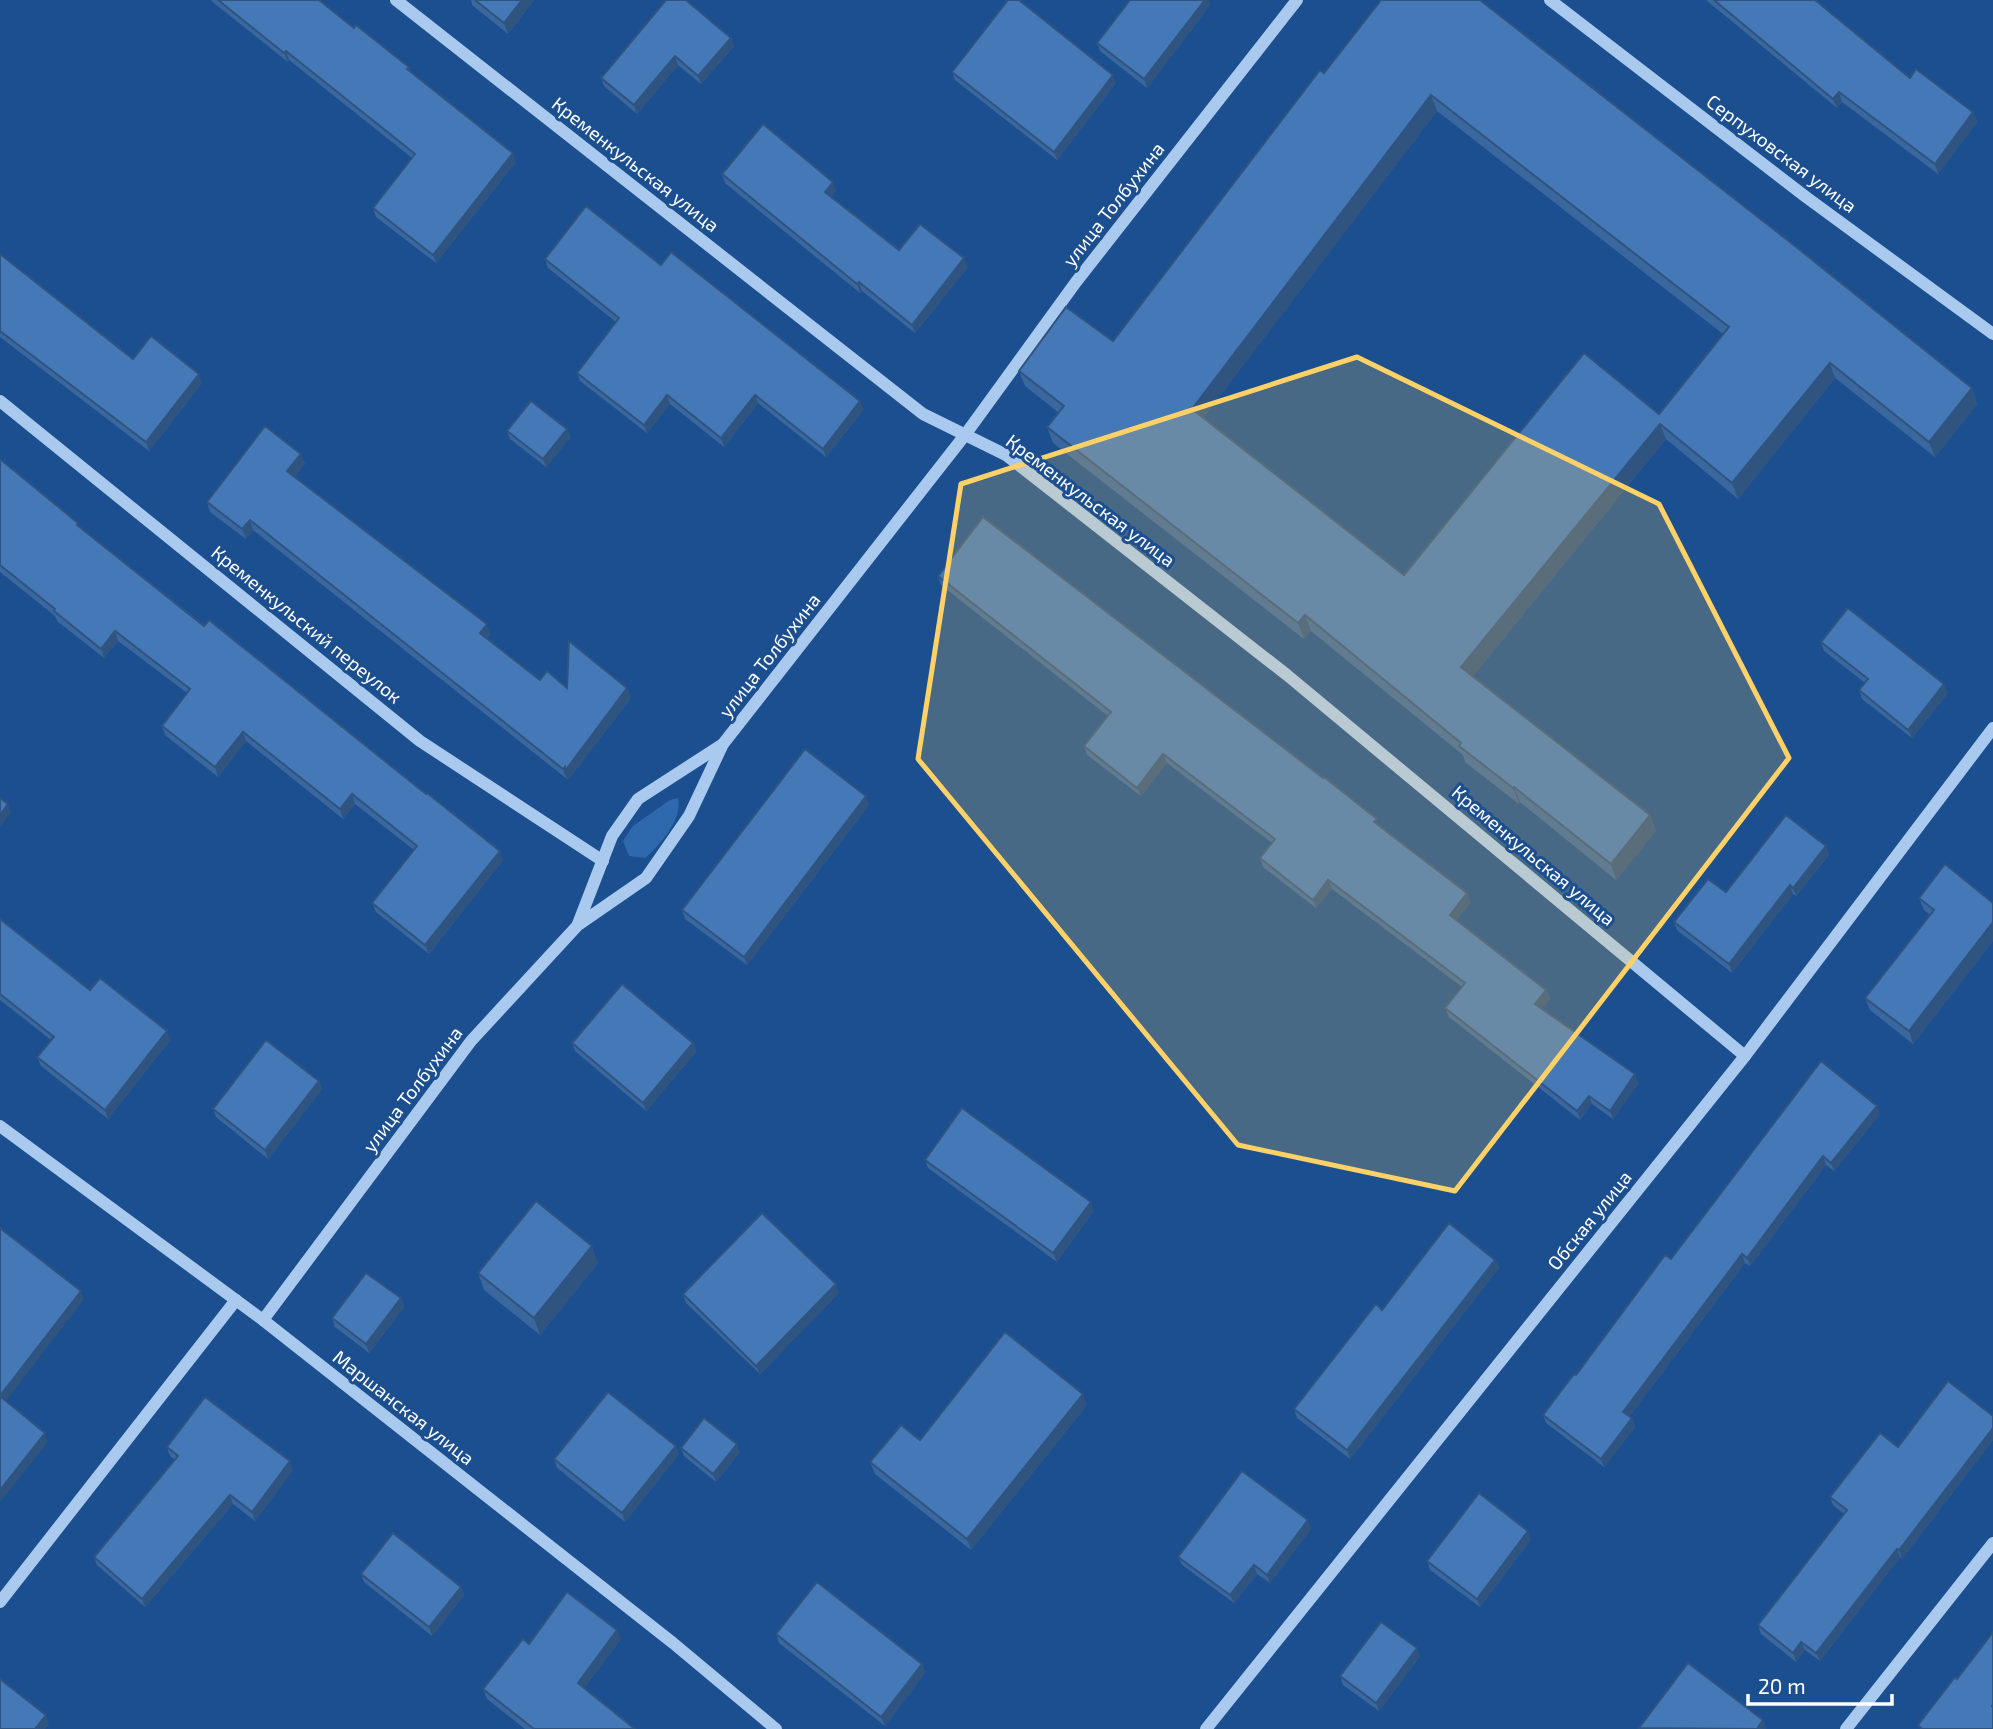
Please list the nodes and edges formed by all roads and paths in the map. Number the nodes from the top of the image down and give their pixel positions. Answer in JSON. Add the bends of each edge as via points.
{"nodes":[{"id":1,"x":396,"y":0,"type":"edge"},
{"id":2,"x":1297,"y":0,"type":"edge"},
{"id":3,"x":1550,"y":0,"type":"edge"},
{"id":4,"x":1993,"y":334,"type":"edge"},
{"id":5,"x":0,"y":401,"type":"edge"},
{"id":6,"x":965,"y":435,"type":"junction"},
{"id":7,"x":1993,"y":728,"type":"edge"},
{"id":8,"x":723,"y":744,"type":"junction"},
{"id":9,"x":603,"y":861,"type":"junction"},
{"id":10,"x":578,"y":925,"type":"junction"},
{"id":11,"x":1745,"y":1056,"type":"junction"},
{"id":12,"x":0,"y":1126,"type":"edge"},
{"id":13,"x":236,"y":1300,"type":"junction"},
{"id":14,"x":263,"y":1320,"type":"junction"},
{"id":15,"x":1993,"y":1543,"type":"edge"},
{"id":16,"x":0,"y":1601,"type":"edge"},
{"id":17,"x":776,"y":1729,"type":"edge"},
{"id":18,"x":1206,"y":1729,"type":"edge"},
{"id":19,"x":1846,"y":1729,"type":"edge"}],
"edges":[{"from":1,"to":6,"type":"street","name":"Кременкульская улица","via":[[923,414]]},
{"from":2,"to":6,"type":"street","name":"улица Толбухина","via":[[1076,282]]},
{"from":3,"to":4,"type":"street","name":"Серпуховская улица"},
{"from":5,"to":9,"type":"street","name":"Кременкульский переулок","via":[[420,741]]},
{"from":6,"to":8,"type":"street","name":"улица Толбухина"},
{"from":6,"to":11,"type":"street","name":"Кременкульская улица","via":[[1006,455],[1287,675]]},
{"from":7,"to":11,"type":"street","name":"Обская улица"},
{"from":8,"to":9,"type":"street","via":[[638,799],[612,836]]},
{"from":8,"to":10,"type":"street","name":"улица Толбухина","via":[[689,816],[646,877]]},
{"from":9,"to":10,"type":"street"},
{"from":10,"to":14,"type":"street","name":"улица Толбухина","via":[[471,1041]]},
{"from":11,"to":18,"type":"street","name":"Обская улица"},
{"from":12,"to":13,"type":"street","name":"Маршанская улица"},
{"from":13,"to":14,"type":"street","name":"Маршанская улица"},
{"from":13,"to":16,"type":"street"},
{"from":14,"to":17,"type":"street","name":"Маршанская улица"},
{"from":15,"to":19,"type":"street"}]}
